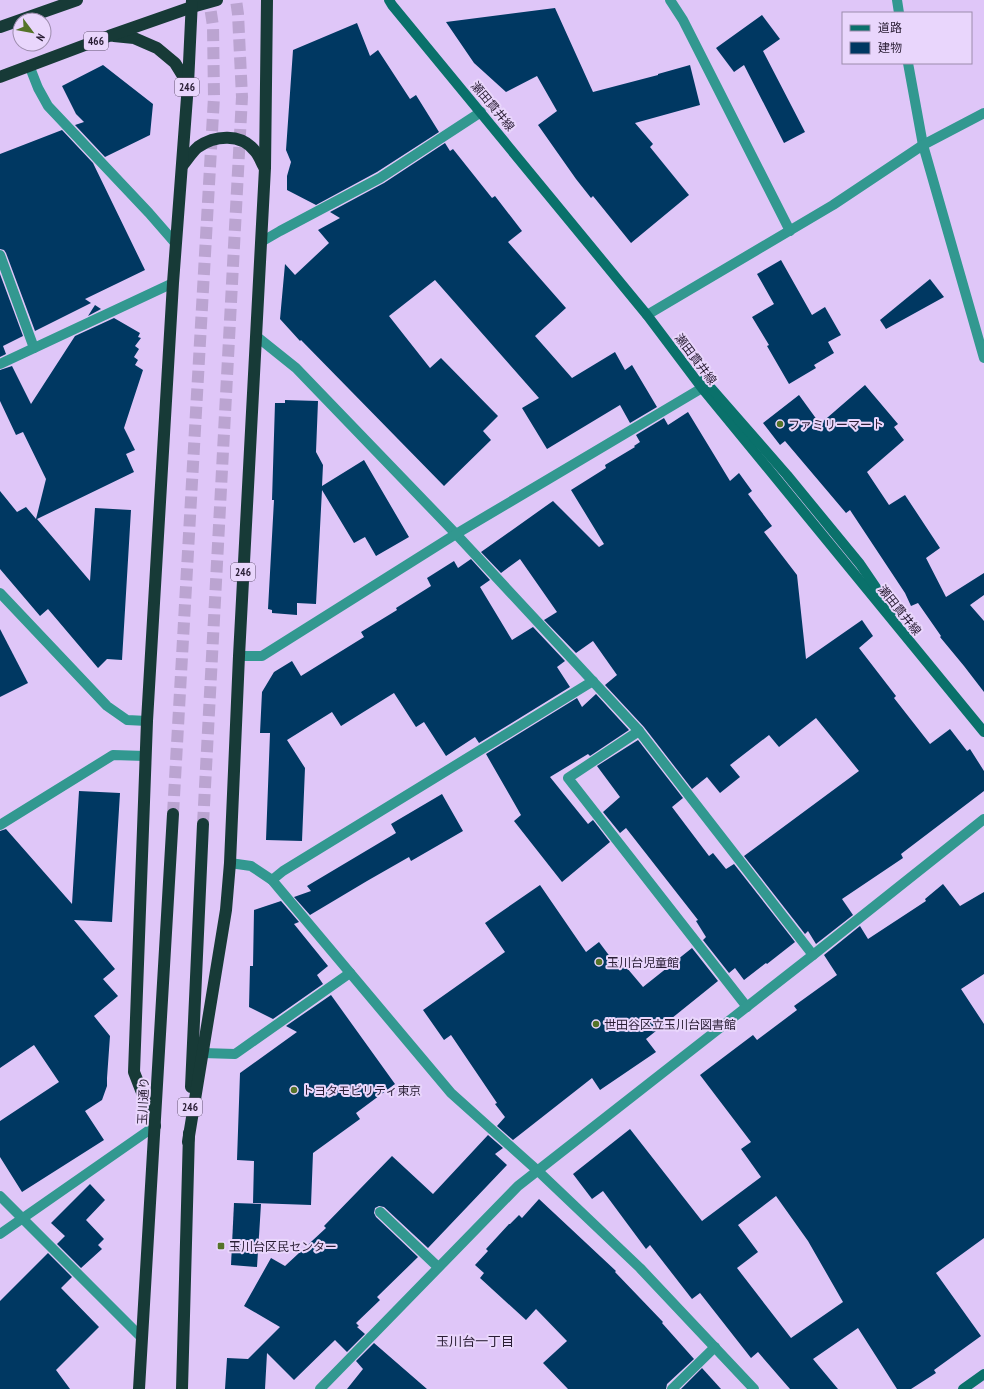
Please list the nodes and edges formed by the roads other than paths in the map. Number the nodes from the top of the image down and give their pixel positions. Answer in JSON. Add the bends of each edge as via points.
{"nodes":[{"id":1,"x":77,"y":0,"type":"edge"},
{"id":2,"x":217,"y":0,"type":"edge"},
{"id":3,"x":267,"y":0,"type":"edge"},
{"id":4,"x":389,"y":0,"type":"edge"},
{"id":5,"x":670,"y":0,"type":"edge"},
{"id":6,"x":897,"y":0,"type":"edge"},
{"id":7,"x":192,"y":4,"type":"edge"},
{"id":8,"x":900,"y":12,"type":"edge"},
{"id":9,"x":0,"y":27,"type":"edge"},
{"id":10,"x":109,"y":36,"type":"junction"},
{"id":11,"x":908,"y":64,"type":"edge"},
{"id":12,"x":28,"y":65,"type":"junction"},
{"id":13,"x":0,"y":77,"type":"edge"},
{"id":14,"x":188,"y":84,"type":"junction"},
{"id":15,"x":481,"y":112,"type":"junction"},
{"id":16,"x":984,"y":113,"type":"edge"},
{"id":17,"x":923,"y":146,"type":"junction"},
{"id":18,"x":182,"y":166,"type":"junction"},
{"id":19,"x":265,"y":168,"type":"junction"},
{"id":20,"x":790,"y":231,"type":"junction"},
{"id":21,"x":261,"y":242,"type":"junction"},
{"id":22,"x":176,"y":244,"type":"junction"},
{"id":23,"x":0,"y":255,"type":"edge"},
{"id":24,"x":173,"y":283,"type":"junction"},
{"id":25,"x":647,"y":315,"type":"junction"},
{"id":26,"x":256,"y":336,"type":"junction"},
{"id":27,"x":34,"y":348,"type":"junction"},
{"id":28,"x":984,"y":358,"type":"edge"},
{"id":29,"x":0,"y":364,"type":"edge"},
{"id":30,"x":702,"y":388,"type":"junction"},
{"id":31,"x":456,"y":534,"type":"junction"},
{"id":32,"x":0,"y":593,"type":"edge"},
{"id":33,"x":239,"y":656,"type":"junction"},
{"id":34,"x":930,"y":667,"type":"junction"},
{"id":35,"x":593,"y":681,"type":"junction"},
{"id":36,"x":147,"y":721,"type":"junction"},
{"id":37,"x":639,"y":731,"type":"junction"},
{"id":38,"x":984,"y":732,"type":"edge"},
{"id":39,"x":145,"y":756,"type":"junction"},
{"id":40,"x":173,"y":814,"type":"tunnel mouth"},
{"id":41,"x":984,"y":819,"type":"edge"},
{"id":42,"x":203,"y":824,"type":"tunnel mouth"},
{"id":43,"x":0,"y":825,"type":"edge"},
{"id":44,"x":230,"y":863,"type":"junction"},
{"id":45,"x":272,"y":880,"type":"junction"},
{"id":46,"x":813,"y":955,"type":"junction"},
{"id":47,"x":350,"y":973,"type":"junction"},
{"id":48,"x":747,"y":1007,"type":"junction"},
{"id":49,"x":203,"y":1053,"type":"junction"},
{"id":50,"x":155,"y":1126,"type":"junction"},
{"id":51,"x":188,"y":1142,"type":"junction"},
{"id":52,"x":538,"y":1171,"type":"junction"},
{"id":53,"x":0,"y":1196,"type":"edge"},
{"id":54,"x":380,"y":1212,"type":"dead end"},
{"id":55,"x":21,"y":1218,"type":"junction"},
{"id":56,"x":0,"y":1234,"type":"edge"},
{"id":57,"x":438,"y":1268,"type":"junction"},
{"id":58,"x":142,"y":1338,"type":"junction"},
{"id":59,"x":715,"y":1347,"type":"junction"},
{"id":60,"x":984,"y":1374,"type":"edge"},
{"id":61,"x":139,"y":1389,"type":"edge"},
{"id":62,"x":182,"y":1389,"type":"edge"},
{"id":63,"x":320,"y":1389,"type":"edge"},
{"id":64,"x":672,"y":1389,"type":"edge"},
{"id":65,"x":754,"y":1389,"type":"edge"},
{"id":66,"x":963,"y":1389,"type":"edge"}],
"edges":[{"from":1,"to":9,"type":"highway"},
{"from":2,"to":7,"type":"highway","number":"466"},
{"from":3,"to":19,"type":"highway","number":"246"},
{"from":4,"to":15,"type":"main road","name":"瀬田貫井線"},
{"from":5,"to":20,"type":"street","via":[[683,20]]},
{"from":6,"to":8,"type":"street"},
{"from":7,"to":10,"type":"highway","number":"466"},
{"from":7,"to":14,"type":"highway","number":"246"},
{"from":10,"to":12,"type":"highway","number":"466"},
{"from":10,"to":14,"type":"highway","via":[[134,38],[157,48],[175,63]]},
{"from":11,"to":17,"type":"street"},
{"from":12,"to":13,"type":"highway","number":"466"},
{"from":12,"to":22,"type":"street","via":[[48,106]]},
{"from":14,"to":18,"type":"highway","number":"246"},
{"from":15,"to":21,"type":"street","via":[[380,178]]},
{"from":15,"to":25,"type":"main road","name":"瀬田貫井線"},
{"from":16,"to":17,"type":"street"},
{"from":17,"to":20,"type":"street"},
{"from":17,"to":28,"type":"street"},
{"from":18,"to":19,"type":"highway","via":[[198,148],[213,140],[227,137],[244,141],[255,151]]},
{"from":18,"to":22,"type":"highway","number":"246"},
{"from":19,"to":21,"type":"highway","number":"246"},
{"from":20,"to":25,"type":"street"},
{"from":21,"to":26,"type":"highway","number":"246"},
{"from":22,"to":24,"type":"highway","number":"246"},
{"from":23,"to":27,"type":"street"},
{"from":24,"to":27,"type":"street"},
{"from":24,"to":36,"type":"highway","number":"246"},
{"from":25,"to":30,"type":"main road","name":"瀬田貫井線"},
{"from":25,"to":34,"type":"main road","via":[[787,475],[860,564]]},
{"from":26,"to":31,"type":"street","via":[[296,368]]},
{"from":26,"to":33,"type":"highway","number":"246"},
{"from":27,"to":29,"type":"street"},
{"from":30,"to":31,"type":"street"},
{"from":30,"to":34,"type":"main road","name":"瀬田貫井線"},
{"from":31,"to":33,"type":"street","via":[[262,656]]},
{"from":31,"to":35,"type":"street"},
{"from":32,"to":36,"type":"street","via":[[107,706],[127,720]]},
{"from":33,"to":44,"type":"highway","number":"246"},
{"from":34,"to":38,"type":"main road","name":"瀬田貫井線"},
{"from":35,"to":37,"type":"street"},
{"from":35,"to":45,"type":"street"},
{"from":36,"to":39,"type":"highway","number":"246"},
{"from":37,"to":46,"type":"street"},
{"from":37,"to":48,"type":"street","via":[[568,778]]},
{"from":39,"to":43,"type":"street","via":[[113,755]]},
{"from":39,"to":50,"type":"highway","number":"246","via":[[134,1072]]},
{"from":40,"to":50,"type":"highway","name":"玉川通り","number":"246"},
{"from":41,"to":46,"type":"street"},
{"from":42,"to":51,"type":"highway","number":"246"},
{"from":44,"to":45,"type":"street","via":[[251,866]]},
{"from":44,"to":49,"type":"highway","number":"246","via":[[226,910]]},
{"from":45,"to":47,"type":"street"},
{"from":46,"to":48,"type":"street"},
{"from":47,"to":49,"type":"street","via":[[235,1054]]},
{"from":47,"to":52,"type":"street","via":[[451,1093]]},
{"from":48,"to":52,"type":"street"},
{"from":49,"to":51,"type":"highway","number":"246"},
{"from":50,"to":55,"type":"street"},
{"from":50,"to":58,"type":"highway","name":"玉川通り","number":"246"},
{"from":51,"to":62,"type":"highway","number":"246"},
{"from":52,"to":57,"type":"street","via":[[518,1186]]},
{"from":52,"to":59,"type":"street","via":[[640,1268]]},
{"from":53,"to":55,"type":"street"},
{"from":54,"to":57,"type":"street"},
{"from":55,"to":56,"type":"street"},
{"from":55,"to":58,"type":"street"},
{"from":57,"to":63,"type":"street"},
{"from":58,"to":61,"type":"highway","name":"玉川通り","number":"246"},
{"from":59,"to":64,"type":"street"},
{"from":59,"to":65,"type":"street"},
{"from":60,"to":66,"type":"main road"}]}
